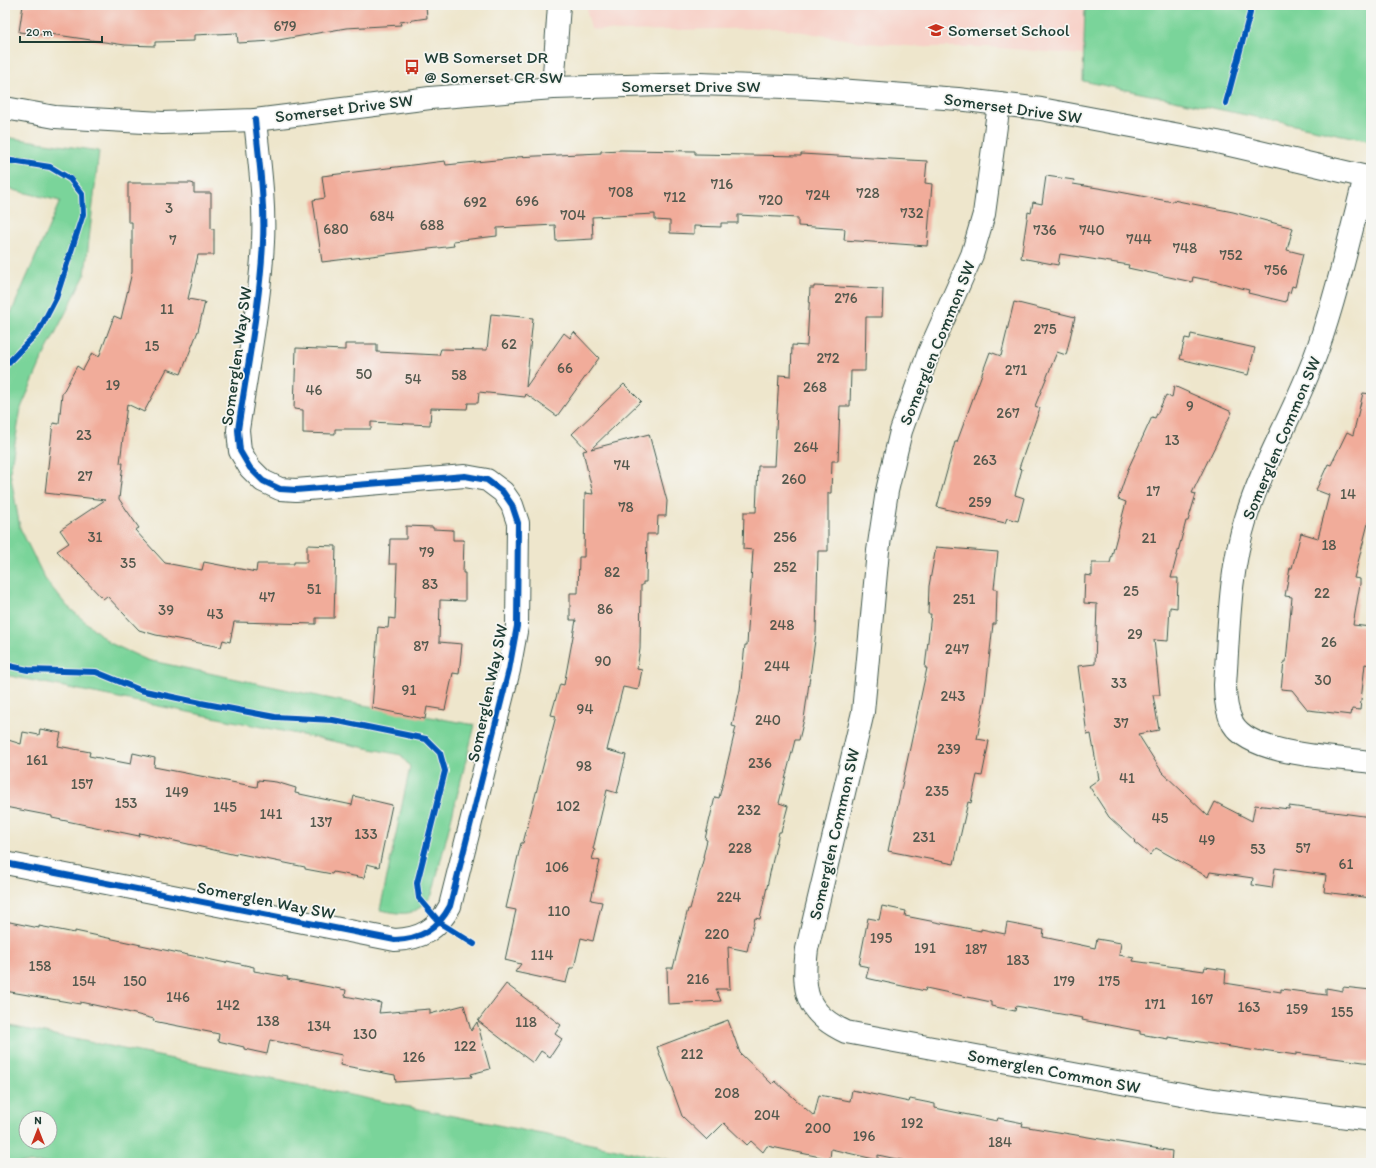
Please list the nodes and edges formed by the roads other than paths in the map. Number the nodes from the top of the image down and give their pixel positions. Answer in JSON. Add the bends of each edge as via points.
{"nodes":[{"id":1,"x":559,"y":5,"type":"edge"},
{"id":2,"x":553,"y":88,"type":"junction"},
{"id":3,"x":999,"y":104,"type":"junction"},
{"id":4,"x":5,"y":108,"type":"edge"},
{"id":5,"x":255,"y":120,"type":"junction"},
{"id":6,"x":1368,"y":177,"type":"edge"},
{"id":7,"x":1371,"y":762,"type":"edge"},
{"id":8,"x":5,"y":863,"type":"edge"},
{"id":9,"x":1371,"y":1120,"type":"edge"}],
"edges":[{"from":1,"to":2,"type":"street"},
{"from":2,"to":3,"type":"street","name":"Somerset Drive SW","via":[[699,84],[812,88]]},
{"from":2,"to":5,"type":"street","name":"Somerset Drive SW","via":[[430,98]]},
{"from":3,"to":6,"type":"street","name":"Somerset Drive SW","via":[[1041,109],[1216,142]]},
{"from":3,"to":9,"type":"street","name":"Somerglen Common SW","via":[[984,214],[972,255],[929,352],[901,431],[887,491],[878,551],[863,712],[807,949],[805,988],[817,1012],[830,1024],[846,1032],[1214,1100]]},
{"from":4,"to":5,"type":"street","name":"Somerset Drive SW","via":[[55,117],[162,124]]},
{"from":5,"to":8,"type":"street","name":"Somerglen Way SW","via":[[263,240],[260,289],[238,430],[240,451],[250,468],[263,481],[280,489],[296,490],[465,476],[487,480],[503,492],[512,505],[518,522],[517,626],[509,670],[450,906],[440,923],[431,930],[419,937],[395,940]]},
{"from":6,"to":7,"type":"street","name":"Somerglen Common SW","via":[[1317,351],[1292,414],[1261,477],[1246,518],[1234,568],[1225,699],[1233,724],[1247,739],[1278,750]]}]}
